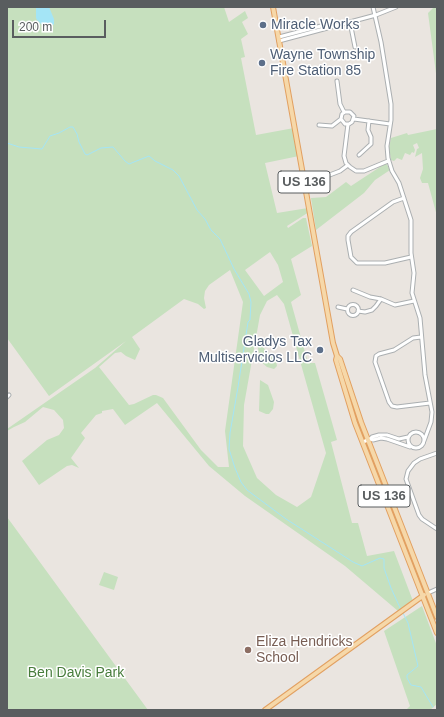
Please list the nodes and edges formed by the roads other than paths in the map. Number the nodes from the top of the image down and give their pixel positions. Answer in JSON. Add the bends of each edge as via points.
{"nodes":[{"id":1,"x":273,"y":7,"type":"edge"},
{"id":2,"x":373,"y":7,"type":"edge"},
{"id":3,"x":396,"y":7,"type":"edge"},
{"id":4,"x":376,"y":15,"type":"junction"},
{"id":5,"x":350,"y":22,"type":"junction"},
{"id":6,"x":279,"y":39,"type":"junction"},
{"id":7,"x":355,"y":47,"type":"dead end"},
{"id":8,"x":336,"y":81,"type":"dead end"},
{"id":9,"x":344,"y":112,"type":"junction"},
{"id":10,"x":341,"y":119,"type":"junction"},
{"id":11,"x":354,"y":119,"type":"junction"},
{"id":12,"x":369,"y":121,"type":"junction"},
{"id":13,"x":348,"y":124,"type":"junction"},
{"id":14,"x":390,"y":124,"type":"junction"},
{"id":15,"x":319,"y":125,"type":"dead end"},
{"id":16,"x":359,"y":156,"type":"dead end"},
{"id":17,"x":388,"y":161,"type":"junction"},
{"id":18,"x":348,"y":165,"type":"junction"},
{"id":19,"x":314,"y":181,"type":"dead end"},
{"id":20,"x":404,"y":198,"type":"junction"},
{"id":21,"x":411,"y":258,"type":"junction"},
{"id":22,"x":353,"y":290,"type":"dead end"},
{"id":23,"x":380,"y":299,"type":"junction"},
{"id":24,"x":414,"y":301,"type":"junction"},
{"id":25,"x":338,"y":308,"type":"dead end"},
{"id":26,"x":347,"y":309,"type":"junction"},
{"id":27,"x":358,"y":312,"type":"junction"},
{"id":28,"x":421,"y":337,"type":"junction"},
{"id":29,"x":338,"y":356,"type":"junction"},
{"id":30,"x":430,"y":403,"type":"junction"},
{"id":31,"x":428,"y":428,"type":"junction"},
{"id":32,"x":419,"y":433,"type":"junction"},
{"id":33,"x":408,"y":437,"type":"junction"},
{"id":34,"x":369,"y":440,"type":"junction"},
{"id":35,"x":424,"y":440,"type":"junction"},
{"id":36,"x":363,"y":442,"type":"junction"},
{"id":37,"x":412,"y":448,"type":"junction"},
{"id":38,"x":437,"y":453,"type":"edge"},
{"id":39,"x":437,"y":529,"type":"edge"},
{"id":40,"x":437,"y":589,"type":"edge"},
{"id":41,"x":428,"y":593,"type":"junction"},
{"id":42,"x":422,"y":596,"type":"junction"},
{"id":43,"x":437,"y":617,"type":"edge"},
{"id":44,"x":437,"y":633,"type":"edge"},
{"id":45,"x":265,"y":710,"type":"edge"}],
"edges":[{"from":1,"to":6,"type":"main road","number":"US 136"},
{"from":2,"to":4,"type":"street"},
{"from":3,"to":4,"type":"street"},
{"from":4,"to":5,"type":"street"},
{"from":4,"to":14,"type":"street","via":[[391,104]]},
{"from":5,"to":6,"type":"street"},
{"from":5,"to":7,"type":"street"},
{"from":6,"to":29,"type":"main road","number":"US 136","via":[[333,343]]},
{"from":8,"to":9,"type":"street"},
{"from":9,"to":10,"type":"street"},
{"from":9,"to":11,"type":"street","via":[[351,113]]},
{"from":10,"to":13,"type":"street"},
{"from":10,"to":15,"type":"street","via":[[332,126]]},
{"from":11,"to":12,"type":"street"},
{"from":11,"to":13,"type":"street"},
{"from":12,"to":14,"type":"street"},
{"from":12,"to":16,"type":"street","via":[[371,144]]},
{"from":13,"to":18,"type":"street","via":[[343,152]]},
{"from":14,"to":17,"type":"street"},
{"from":17,"to":18,"type":"street","via":[[364,171],[355,170]]},
{"from":17,"to":20,"type":"street"},
{"from":18,"to":19,"type":"street","via":[[340,171]]},
{"from":20,"to":21,"type":"street","via":[[411,220]]},
{"from":20,"to":21,"type":"street","via":[[393,202],[349,235],[348,240],[351,257],[356,263],[385,263]]},
{"from":21,"to":24,"type":"street"},
{"from":22,"to":23,"type":"street"},
{"from":23,"to":24,"type":"street","via":[[397,306]]},
{"from":23,"to":27,"type":"street","via":[[371,311]]},
{"from":24,"to":28,"type":"street","via":[[420,318]]},
{"from":25,"to":26,"type":"street"},
{"from":26,"to":27,"type":"street","via":[[348,314],[352,316]]},
{"from":26,"to":27,"type":"street","via":[[354,305]]},
{"from":28,"to":30,"type":"street"},
{"from":28,"to":30,"type":"street","via":[[413,338],[395,349],[379,354],[375,363],[390,403],[394,407]]},
{"from":29,"to":34,"type":"main road","number":"US 136"},
{"from":29,"to":36,"type":"main road","number":"US 136","via":[[336,360]]},
{"from":30,"to":31,"type":"street","via":[[432,416]]},
{"from":31,"to":32,"type":"street"},
{"from":31,"to":35,"type":"street"},
{"from":32,"to":33,"type":"street","via":[[413,432]]},
{"from":32,"to":35,"type":"street"},
{"from":33,"to":34,"type":"street","via":[[399,439],[382,435]]},
{"from":33,"to":37,"type":"street","via":[[408,443]]},
{"from":34,"to":36,"type":"street"},
{"from":34,"to":37,"type":"street","via":[[387,439]]},
{"from":34,"to":41,"type":"main road","number":"US 136"},
{"from":35,"to":37,"type":"street","via":[[420,448]]},
{"from":36,"to":42,"type":"main road","number":"US 136"},
{"from":38,"to":39,"type":"street","via":[[414,463],[409,468],[406,479],[422,520]]},
{"from":40,"to":41,"type":"street"},
{"from":41,"to":42,"type":"main road"},
{"from":41,"to":43,"type":"main road","number":"US 136"},
{"from":42,"to":44,"type":"main road","number":"US 136"},
{"from":42,"to":45,"type":"main road"}]}
